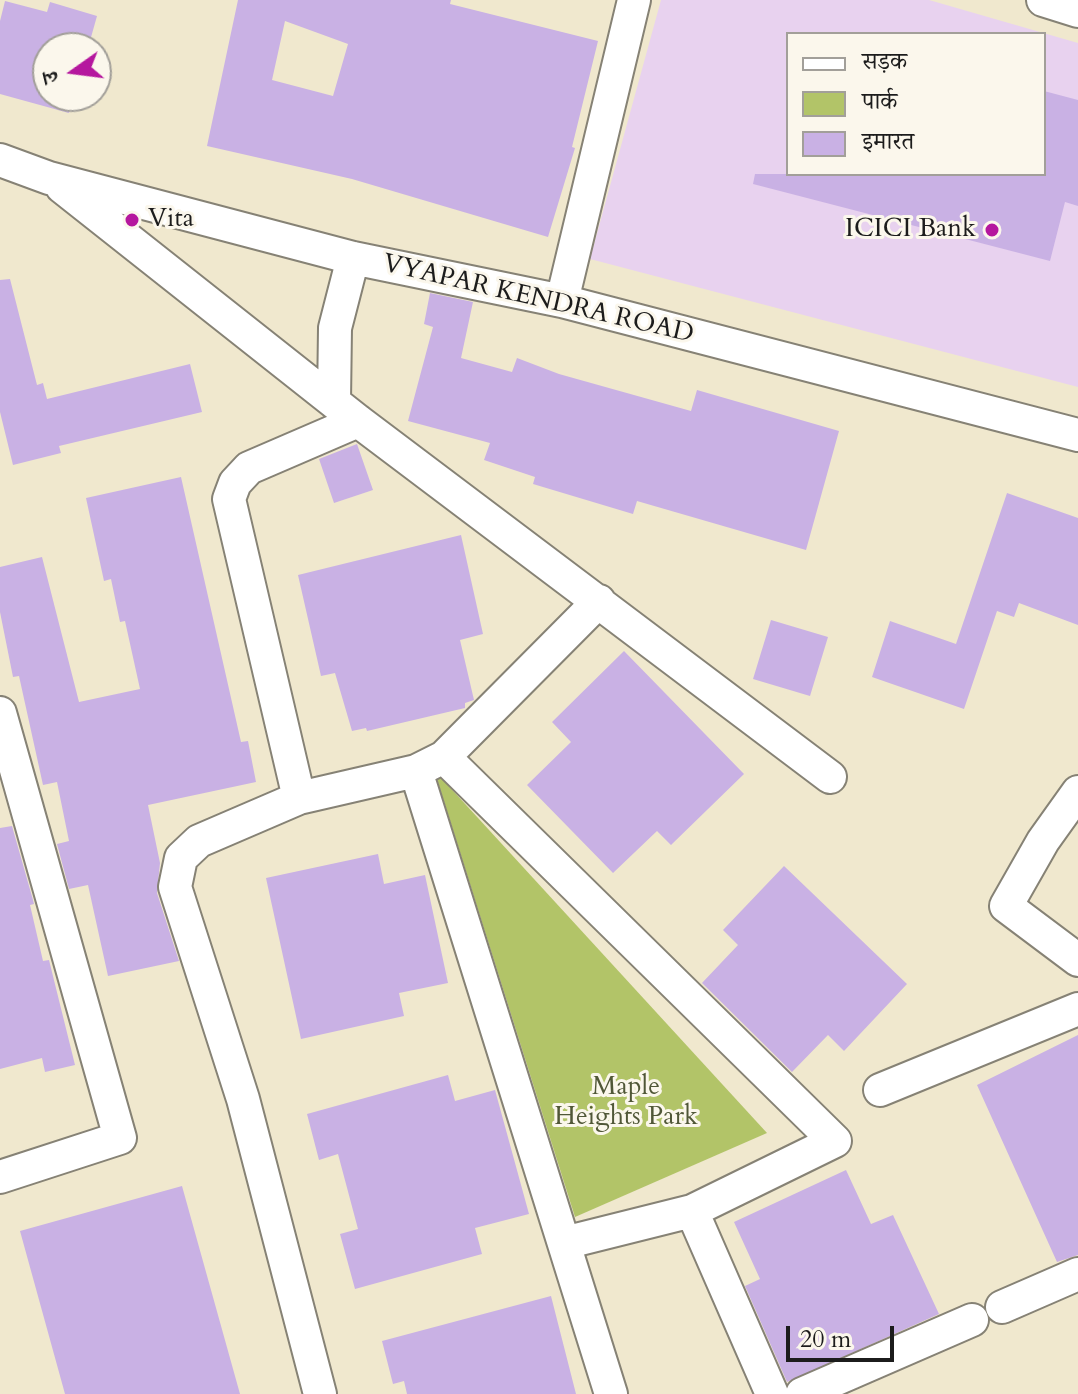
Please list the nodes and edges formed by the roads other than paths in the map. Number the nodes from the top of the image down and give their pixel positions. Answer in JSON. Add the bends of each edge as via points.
{"nodes":[{"id":1,"x":634,"y":0,"type":"edge"},
{"id":2,"x":1043,"y":0,"type":"edge"},
{"id":3,"x":1078,"y":11,"type":"edge"},
{"id":4,"x":0,"y":160,"type":"edge"},
{"id":5,"x":49,"y":178,"type":"junction"},
{"id":6,"x":353,"y":258,"type":"junction"},
{"id":7,"x":562,"y":301,"type":"junction"},
{"id":8,"x":346,"y":411,"type":"junction"},
{"id":9,"x":1078,"y":435,"type":"edge"},
{"id":10,"x":599,"y":601,"type":"junction"},
{"id":11,"x":0,"y":713,"type":"edge"},
{"id":12,"x":430,"y":764,"type":"junction"},
{"id":13,"x":8,"y":770,"type":"edge"},
{"id":14,"x":830,"y":777,"type":"dead end"},
{"id":15,"x":1078,"y":792,"type":"edge"},
{"id":16,"x":299,"y":798,"type":"junction"},
{"id":17,"x":1078,"y":960,"type":"edge"},
{"id":18,"x":1078,"y":1009,"type":"edge"},
{"id":19,"x":880,"y":1090,"type":"dead end"},
{"id":20,"x":0,"y":1177,"type":"edge"},
{"id":21,"x":692,"y":1211,"type":"junction"},
{"id":22,"x":564,"y":1243,"type":"junction"},
{"id":23,"x":1078,"y":1274,"type":"edge"},
{"id":24,"x":1002,"y":1307,"type":"dead end"},
{"id":25,"x":972,"y":1320,"type":"dead end"},
{"id":26,"x":320,"y":1394,"type":"edge"},
{"id":27,"x":611,"y":1394,"type":"edge"},
{"id":28,"x":772,"y":1394,"type":"edge"},
{"id":29,"x":802,"y":1394,"type":"edge"}],
"edges":[{"from":1,"to":7,"type":"street"},
{"from":2,"to":3,"type":"street"},
{"from":4,"to":5,"type":"street","name":"VYAPAR KENDRA ROAD"},
{"from":5,"to":6,"type":"street","name":"VYAPAR KENDRA ROAD"},
{"from":5,"to":8,"type":"street"},
{"from":6,"to":7,"type":"street","name":"VYAPAR KENDRA ROAD"},
{"from":6,"to":8,"type":"street","via":[[335,328]]},
{"from":7,"to":9,"type":"street","name":"VYAPAR KENDRA ROAD"},
{"from":8,"to":10,"type":"street"},
{"from":8,"to":16,"type":"street","via":[[249,468],[229,499]]},
{"from":10,"to":12,"type":"street"},
{"from":10,"to":14,"type":"street"},
{"from":11,"to":13,"type":"street"},
{"from":12,"to":16,"type":"street"},
{"from":12,"to":21,"type":"street","via":[[835,1141]]},
{"from":12,"to":22,"type":"street"},
{"from":13,"to":20,"type":"street","via":[[120,1138]]},
{"from":15,"to":17,"type":"street","via":[[1006,906]]},
{"from":16,"to":26,"type":"street","via":[[199,841],[181,858],[175,887],[243,1099]]},
{"from":18,"to":19,"type":"street"},
{"from":21,"to":22,"type":"street"},
{"from":21,"to":28,"type":"street"},
{"from":22,"to":27,"type":"street"},
{"from":23,"to":24,"type":"street"},
{"from":25,"to":29,"type":"street"}]}
